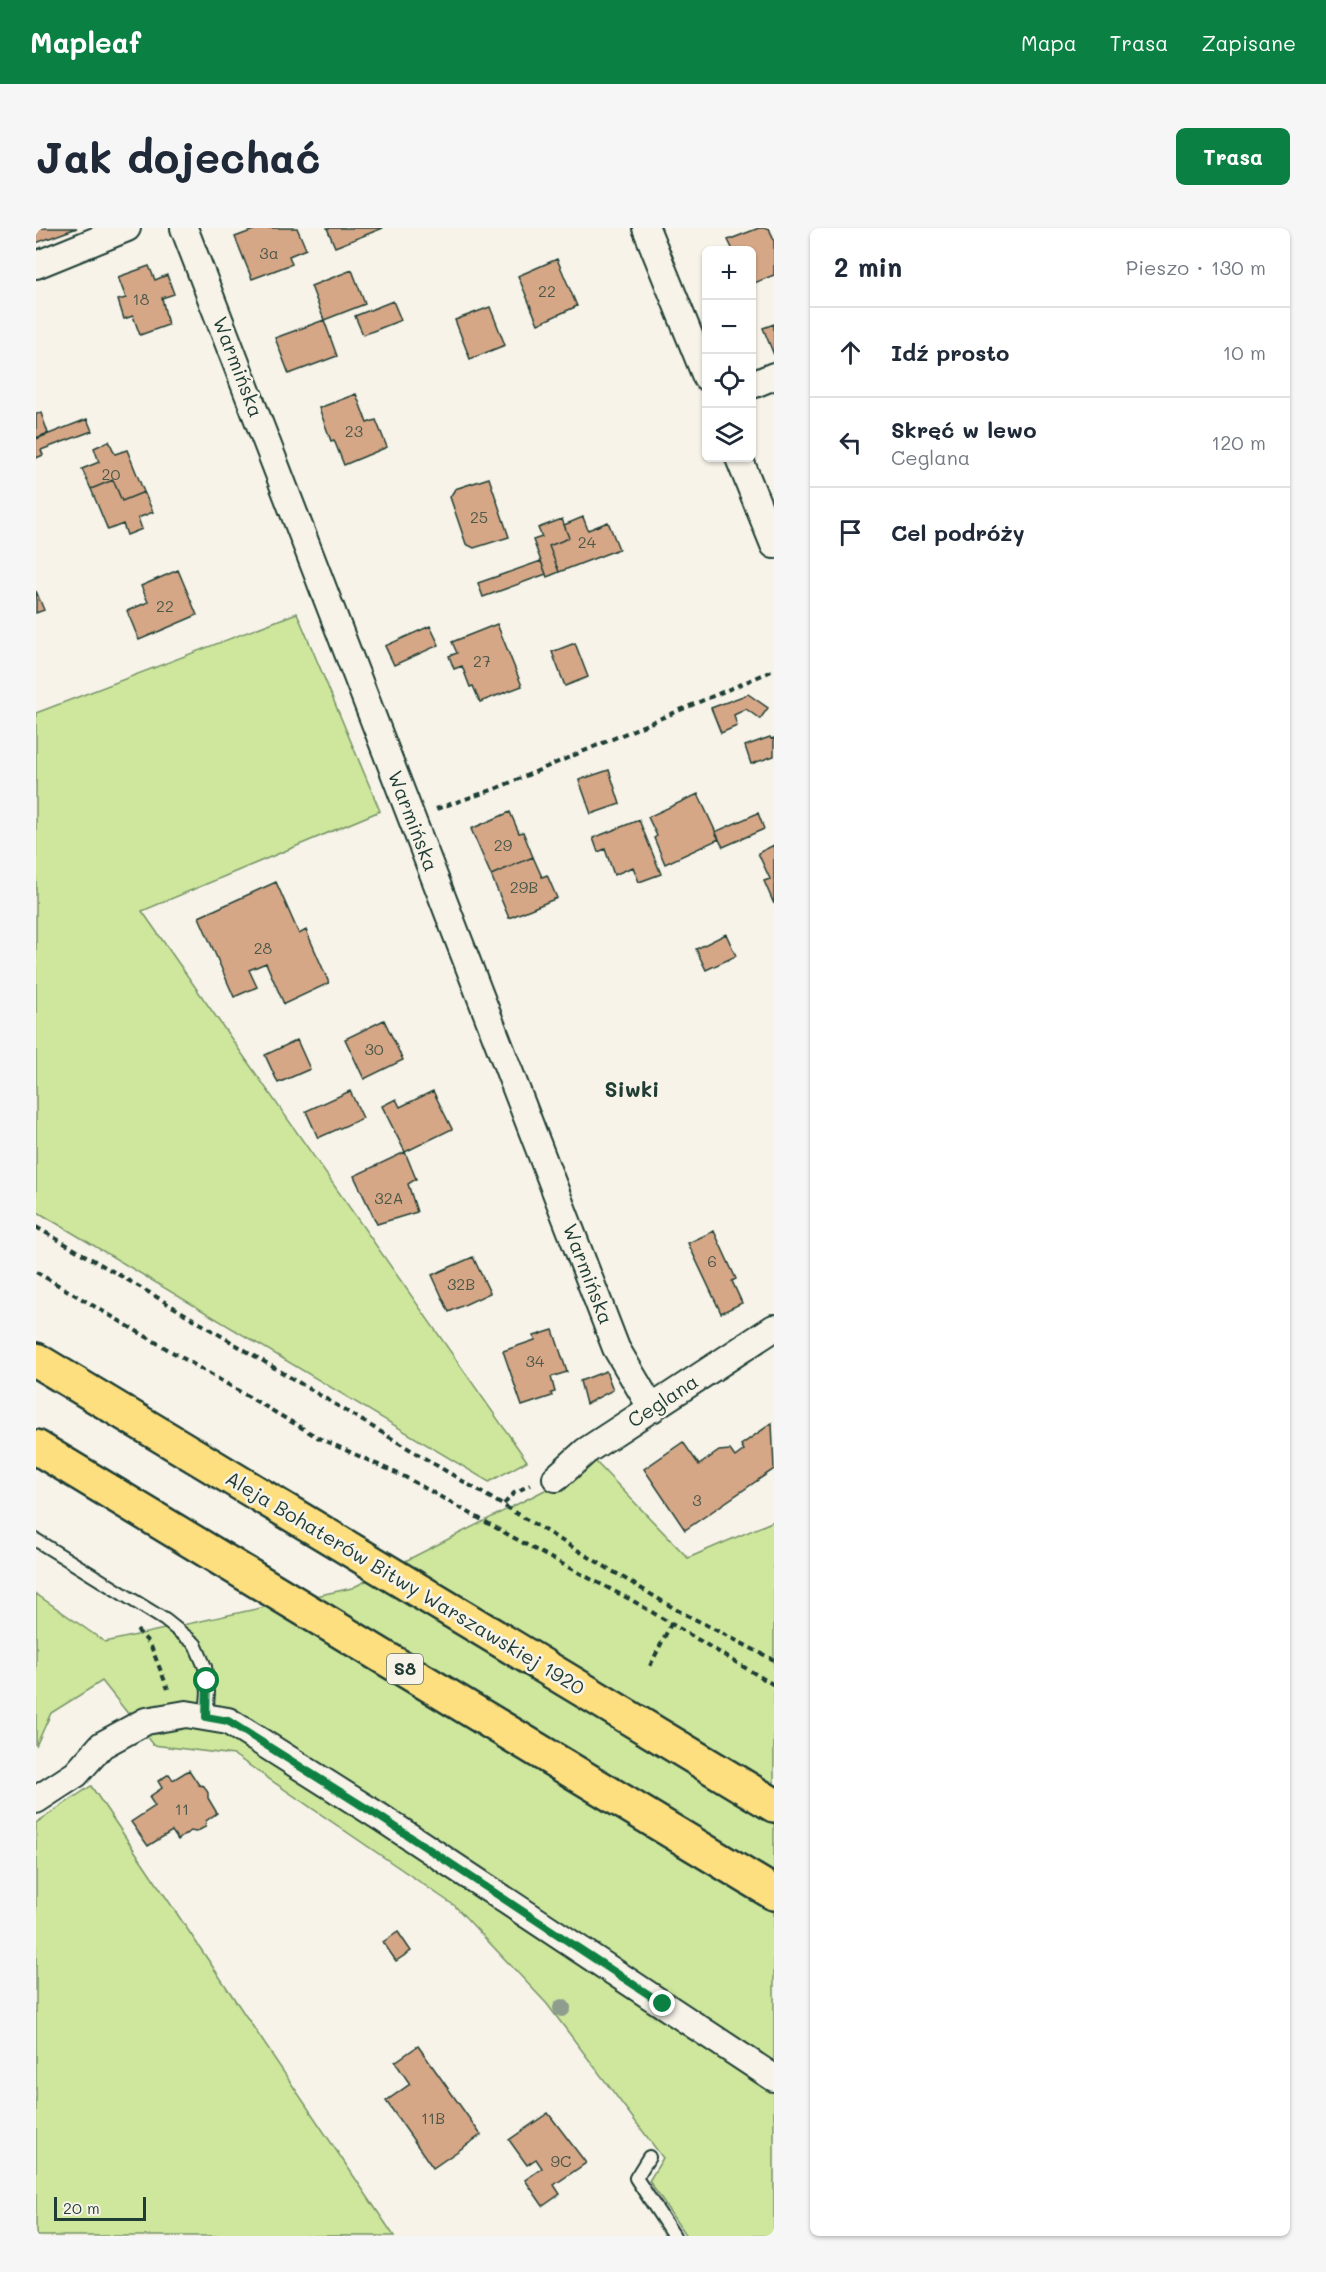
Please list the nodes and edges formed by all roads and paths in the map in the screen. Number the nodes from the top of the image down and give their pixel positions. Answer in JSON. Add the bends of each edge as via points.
{"nodes":[{"id":1,"x":126,"y":228,"type":"edge"},
{"id":2,"x":184,"y":228,"type":"edge"},
{"id":3,"x":646,"y":228,"type":"edge"},
{"id":4,"x":36,"y":265,"type":"edge"},
{"id":5,"x":702,"y":368,"type":"edge"},
{"id":6,"x":774,"y":376,"type":"edge"},
{"id":7,"x":756,"y":383,"type":"edge"},
{"id":8,"x":741,"y":462,"type":"edge"},
{"id":9,"x":774,"y":544,"type":"edge"},
{"id":10,"x":774,"y":670,"type":"edge"},
{"id":11,"x":411,"y":818,"type":"junction"},
{"id":12,"x":36,"y":1227,"type":"edge"},
{"id":13,"x":36,"y":1272,"type":"edge"},
{"id":14,"x":774,"y":1329,"type":"edge"},
{"id":15,"x":36,"y":1360,"type":"edge"},
{"id":16,"x":651,"y":1409,"type":"junction"},
{"id":17,"x":36,"y":1447,"type":"edge"},
{"id":18,"x":556,"y":1478,"type":"dead end"},
{"id":19,"x":36,"y":1540,"type":"edge"},
{"id":20,"x":671,"y":1624,"type":"junction"},
{"id":21,"x":134,"y":1628,"type":"dead end"},
{"id":22,"x":774,"y":1660,"type":"edge"},
{"id":23,"x":650,"y":1666,"type":"dead end"},
{"id":24,"x":774,"y":1685,"type":"edge"},
{"id":25,"x":168,"y":1690,"type":"dead end"},
{"id":26,"x":206,"y":1717,"type":"junction"},
{"id":27,"x":36,"y":1800,"type":"edge"},
{"id":28,"x":774,"y":1805,"type":"edge"},
{"id":29,"x":774,"y":1893,"type":"edge"},
{"id":30,"x":774,"y":2078,"type":"edge"},
{"id":31,"x":649,"y":2157,"type":"dead end"},
{"id":32,"x":674,"y":2236,"type":"edge"}],
"edges":[{"from":1,"to":4,"type":"street"},
{"from":2,"to":11,"type":"street","name":"Warmińska"},
{"from":3,"to":5,"type":"street"},
{"from":6,"to":7,"type":"street"},
{"from":8,"to":9,"type":"street"},
{"from":10,"to":11,"type":"path","via":[[495,789]]},
{"from":11,"to":16,"type":"street","name":"Warmińska","via":[[616,1348]]},
{"from":12,"to":22,"type":"path","via":[[677,1610]]},
{"from":13,"to":20,"type":"path","via":[[319,1438],[405,1477]]},
{"from":14,"to":16,"type":"street","name":"Ceglana"},
{"from":15,"to":28,"type":"highway","name":"Aleja Bohaterów Bitwy Warszawskiej 1920"},
{"from":16,"to":18,"type":"street","name":"Ceglana","via":[[586,1451]]},
{"from":17,"to":29,"type":"highway","number":"S8"},
{"from":19,"to":26,"type":"lane","via":[[165,1620],[195,1644],[206,1667]]},
{"from":20,"to":23,"type":"path"},
{"from":20,"to":24,"type":"path"},
{"from":21,"to":25,"type":"path","via":[[150,1644]]},
{"from":26,"to":27,"type":"street","via":[[186,1714],[146,1721],[102,1745],[76,1774]]},
{"from":26,"to":30,"type":"street","via":[[228,1721],[371,1811]]},
{"from":31,"to":32,"type":"lane","via":[[636,2178]]}]}
